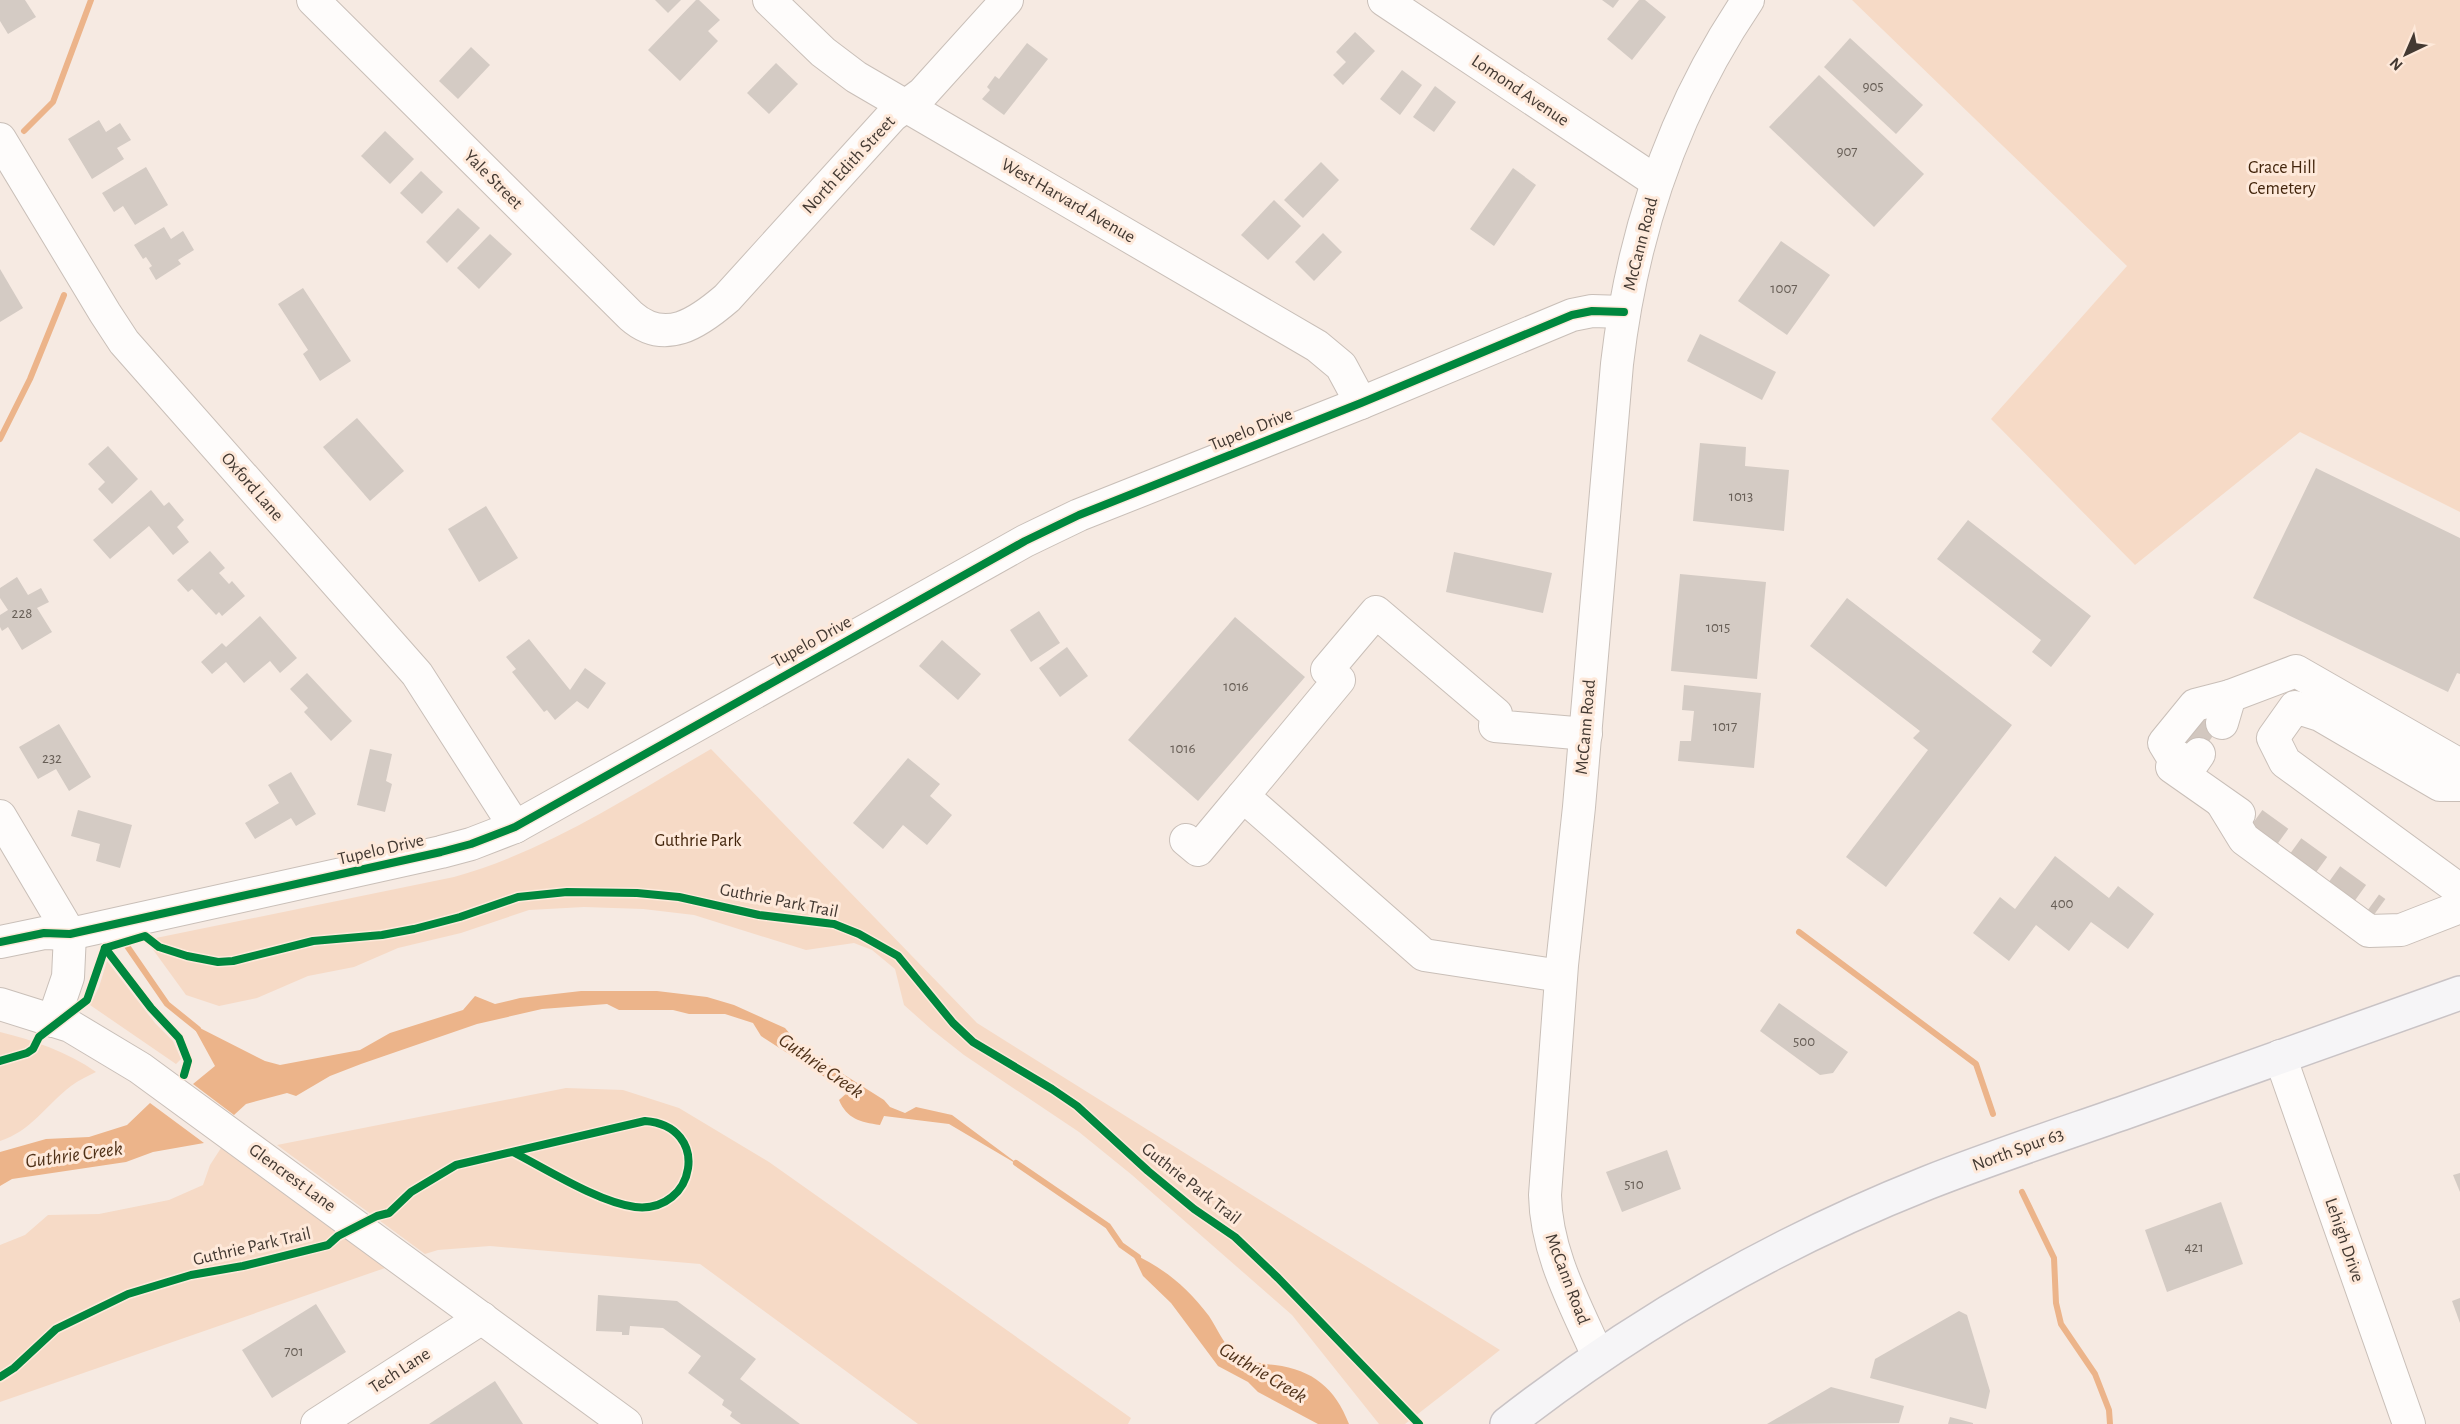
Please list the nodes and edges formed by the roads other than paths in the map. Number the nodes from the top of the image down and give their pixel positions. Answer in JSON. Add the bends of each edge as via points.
{"nodes":[{"id":1,"x":313,"y":0,"type":"edge"},
{"id":2,"x":770,"y":0,"type":"edge"},
{"id":3,"x":1007,"y":0,"type":"edge"},
{"id":4,"x":1384,"y":0,"type":"edge"},
{"id":5,"x":1748,"y":0,"type":"edge"},
{"id":6,"x":906,"y":105,"type":"junction"},
{"id":7,"x":0,"y":139,"type":"edge"},
{"id":8,"x":1657,"y":182,"type":"junction"},
{"id":9,"x":1624,"y":312,"type":"junction"},
{"id":10,"x":687,"y":326,"type":"joint"},
{"id":11,"x":1361,"y":403,"type":"junction"},
{"id":12,"x":1586,"y":734,"type":"junction"},
{"id":13,"x":2460,"y":765,"type":"edge"},
{"id":14,"x":2460,"y":785,"type":"edge"},
{"id":15,"x":1243,"y":796,"type":"junction"},
{"id":16,"x":2222,"y":803,"type":"junction"},
{"id":17,"x":0,"y":816,"type":"edge"},
{"id":18,"x":2253,"y":823,"type":"tunnel mouth"},
{"id":19,"x":515,"y":827,"type":"junction"},
{"id":20,"x":1186,"y":840,"type":"dead end"},
{"id":21,"x":2460,"y":890,"type":"edge"},
{"id":22,"x":2460,"y":907,"type":"edge"},
{"id":23,"x":2376,"y":912,"type":"tunnel mouth"},
{"id":24,"x":2401,"y":930,"type":"junction"},
{"id":25,"x":70,"y":934,"type":"junction"},
{"id":26,"x":0,"y":942,"type":"edge"},
{"id":27,"x":1561,"y":976,"type":"junction"},
{"id":28,"x":2460,"y":993,"type":"edge"},
{"id":29,"x":0,"y":1004,"type":"edge"},
{"id":30,"x":52,"y":1021,"type":"junction"},
{"id":31,"x":2280,"y":1056,"type":"junction"},
{"id":32,"x":482,"y":1318,"type":"junction"},
{"id":33,"x":1598,"y":1356,"type":"junction"},
{"id":34,"x":317,"y":1424,"type":"edge"},
{"id":35,"x":626,"y":1424,"type":"edge"},
{"id":36,"x":1507,"y":1424,"type":"edge"},
{"id":37,"x":2409,"y":1424,"type":"edge"}],
"edges":[{"from":1,"to":10,"type":"street","name":"Yale Street","via":[[638,322],[660,331]]},
{"from":2,"to":6,"type":"street","name":"West Harvard Avenue","via":[[832,60]]},
{"from":3,"to":6,"type":"street","name":"North Edith Street","via":[[923,93]]},
{"from":4,"to":8,"type":"street","name":"Lomond Avenue"},
{"from":5,"to":8,"type":"street","name":"McCann Road","via":[[1699,82]]},
{"from":6,"to":10,"type":"street","name":"North Edith Street","via":[[727,298]]},
{"from":6,"to":11,"type":"street","name":"West Harvard Avenue","via":[[1317,346],[1341,366]]},
{"from":7,"to":19,"type":"street","name":"Oxford Lane","via":[[124,342],[417,674]]},
{"from":8,"to":9,"type":"street","name":"McCann Road"},
{"from":9,"to":11,"type":"street","name":"Tupelo Drive","via":[[1572,315]]},
{"from":9,"to":12,"type":"street","name":"McCann Road"},
{"from":11,"to":19,"type":"street","name":"Tupelo Drive","via":[[1079,514],[1024,541]]},
{"from":12,"to":15,"type":"street","via":[[1495,726],[1496,714],[1376,612],[1327,670],[1339,680]]},
{"from":12,"to":27,"type":"street","name":"McCann Road"},
{"from":13,"to":16,"type":"street","via":[[2296,671],[2220,711],[2195,705],[2164,743],[2186,754],[2172,767]]},
{"from":14,"to":21,"type":"street","via":[[2440,785],[2320,715],[2295,707],[2273,738],[2285,762]]},
{"from":15,"to":20,"type":"street","via":[[1198,850]]},
{"from":15,"to":27,"type":"street","via":[[1424,955]]},
{"from":16,"to":18,"type":"street"},
{"from":16,"to":24,"type":"street","via":[[2244,839],[2369,931]]},
{"from":17,"to":25,"type":"street"},
{"from":19,"to":25,"type":"street","name":"Tupelo Drive","via":[[471,844],[413,858]]},
{"from":22,"to":24,"type":"street"},
{"from":23,"to":24,"type":"street"},
{"from":25,"to":26,"type":"street","name":"Tupelo Drive","via":[[44,933]]},
{"from":25,"to":30,"type":"street","via":[[68,977]]},
{"from":27,"to":33,"type":"street","name":"McCann Road","via":[[1545,1211],[1557,1262]]},
{"from":28,"to":31,"type":"main road","name":"North Spur 63"},
{"from":29,"to":30,"type":"street","name":"Glencrest Lane"},
{"from":30,"to":32,"type":"street","name":"Glencrest Lane","via":[[70,1026],[140,1068]]},
{"from":31,"to":33,"type":"main road","name":"North Spur 63","via":[[1962,1170],[1887,1201],[1768,1256],[1663,1314]]},
{"from":31,"to":37,"type":"street","name":"Lehigh Drive"},
{"from":32,"to":34,"type":"street","name":"Tech Lane"},
{"from":32,"to":35,"type":"street","name":"Glencrest Lane"},
{"from":33,"to":36,"type":"main road"}]}
